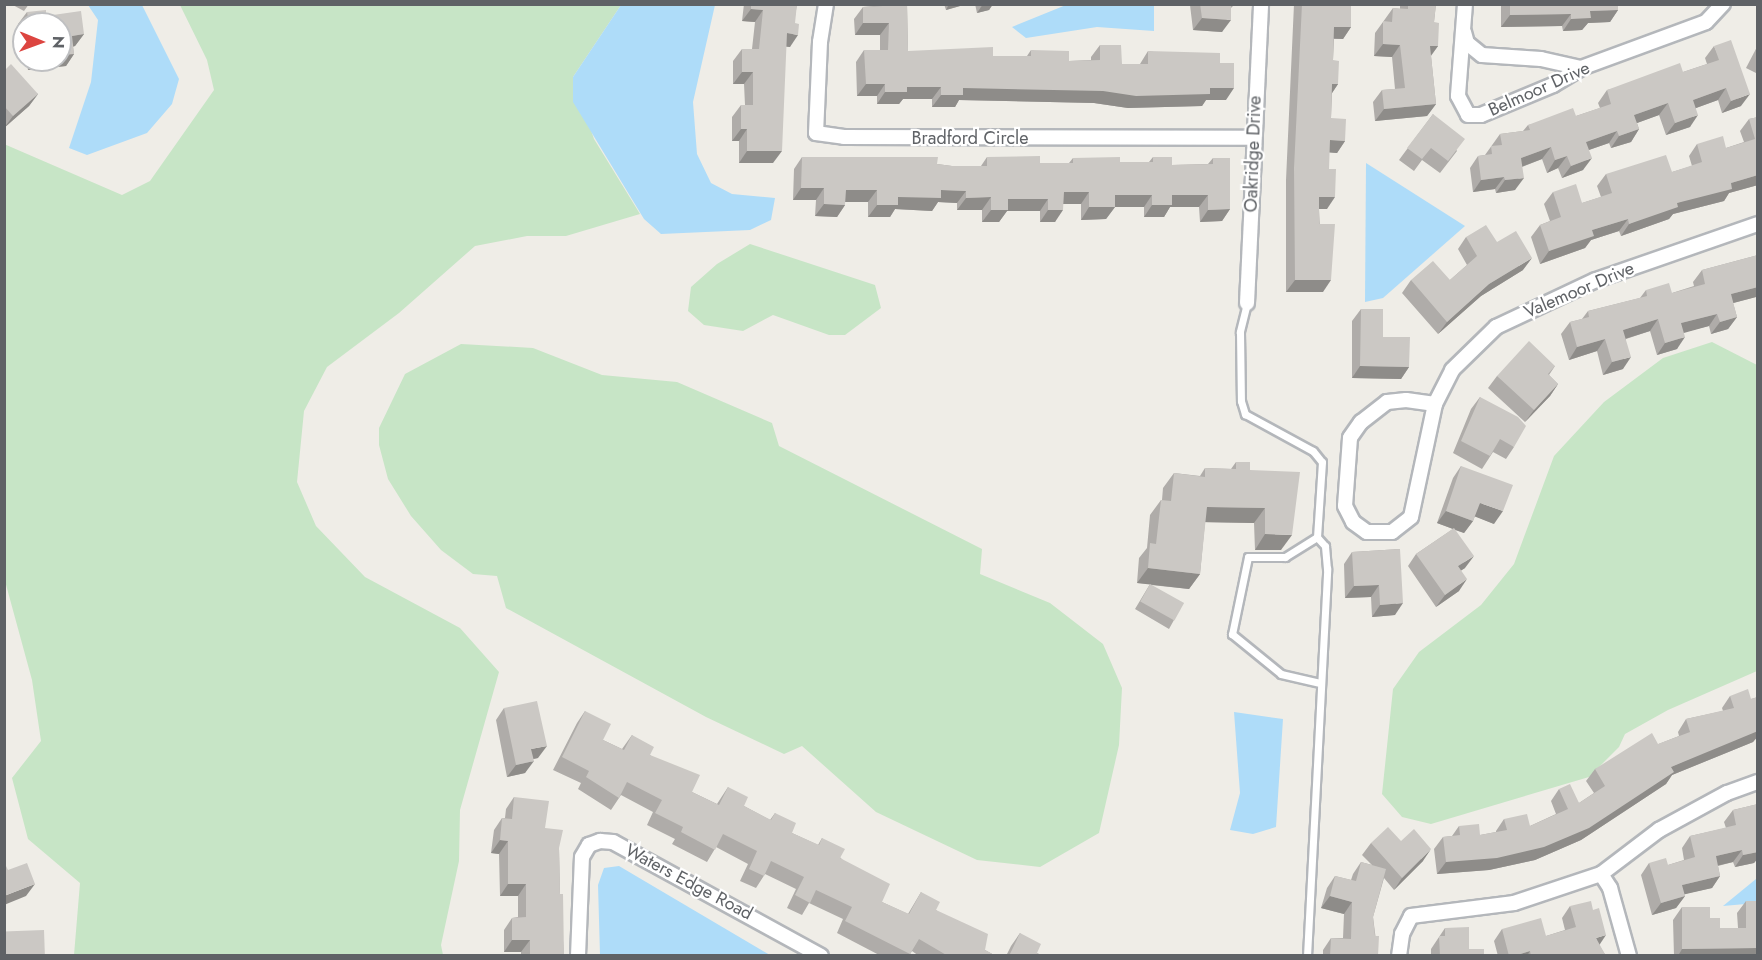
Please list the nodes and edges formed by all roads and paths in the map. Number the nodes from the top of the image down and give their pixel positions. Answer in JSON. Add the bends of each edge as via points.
{"nodes":[{"id":1,"x":826,"y":4,"type":"edge"},
{"id":2,"x":1261,"y":4,"type":"edge"},
{"id":3,"x":1465,"y":4,"type":"edge"},
{"id":4,"x":1723,"y":4,"type":"edge"},
{"id":5,"x":1464,"y":32,"type":"junction"},
{"id":6,"x":1581,"y":68,"type":"junction"},
{"id":7,"x":1253,"y":138,"type":"junction"},
{"id":8,"x":1758,"y":224,"type":"edge"},
{"id":9,"x":1247,"y":303,"type":"joint"},
{"id":10,"x":1435,"y":404,"type":"junction"},
{"id":11,"x":1317,"y":537,"type":"junction"},
{"id":12,"x":1320,"y":682,"type":"junction"},
{"id":13,"x":1758,"y":782,"type":"edge"},
{"id":14,"x":1601,"y":874,"type":"junction"},
{"id":15,"x":578,"y":956,"type":"edge"},
{"id":16,"x":821,"y":956,"type":"edge"},
{"id":17,"x":1307,"y":956,"type":"edge"},
{"id":18,"x":1399,"y":956,"type":"edge"},
{"id":19,"x":1629,"y":956,"type":"edge"}],
"edges":[{"from":1,"to":7,"type":"street","name":"Bradford Circle","via":[[820,42],[816,133],[856,137]]},
{"from":2,"to":7,"type":"street","name":"Oakridge Drive"},
{"from":3,"to":5,"type":"street","name":"Belmoor Drive"},
{"from":4,"to":6,"type":"street","name":"Belmoor Drive","via":[[1706,22]]},
{"from":5,"to":6,"type":"street","via":[[1467,43],[1482,56],[1541,59]]},
{"from":5,"to":6,"type":"street","name":"Belmoor Drive","via":[[1458,96],[1468,115],[1481,115],[1553,85]]},
{"from":7,"to":9,"type":"street","name":"Oakridge Drive"},
{"from":8,"to":10,"type":"street","name":"Valemoor Drive","via":[[1596,280],[1496,327],[1452,370]]},
{"from":9,"to":11,"type":"lane","via":[[1240,332],[1241,401],[1245,414],[1313,450],[1322,462]]},
{"from":10,"to":10,"type":"street","name":"Valemoor Drive","via":[[1387,402],[1361,422],[1350,438],[1345,506],[1353,522],[1367,532],[1392,532],[1411,517]]},
{"from":11,"to":12,"type":"lane","via":[[1325,546],[1327,569]]},
{"from":11,"to":12,"type":"lane","via":[[1285,557],[1248,557],[1232,634],[1281,674]]},
{"from":12,"to":17,"type":"lane"},
{"from":13,"to":14,"type":"street","via":[[1727,793],[1659,830]]},
{"from":14,"to":18,"type":"street","via":[[1514,903],[1411,916],[1402,934]]},
{"from":14,"to":19,"type":"street","via":[[1610,888]]},
{"from":15,"to":16,"type":"street","name":"Waters Edge Road","via":[[582,857],[589,845],[600,841],[614,842]]}]}
